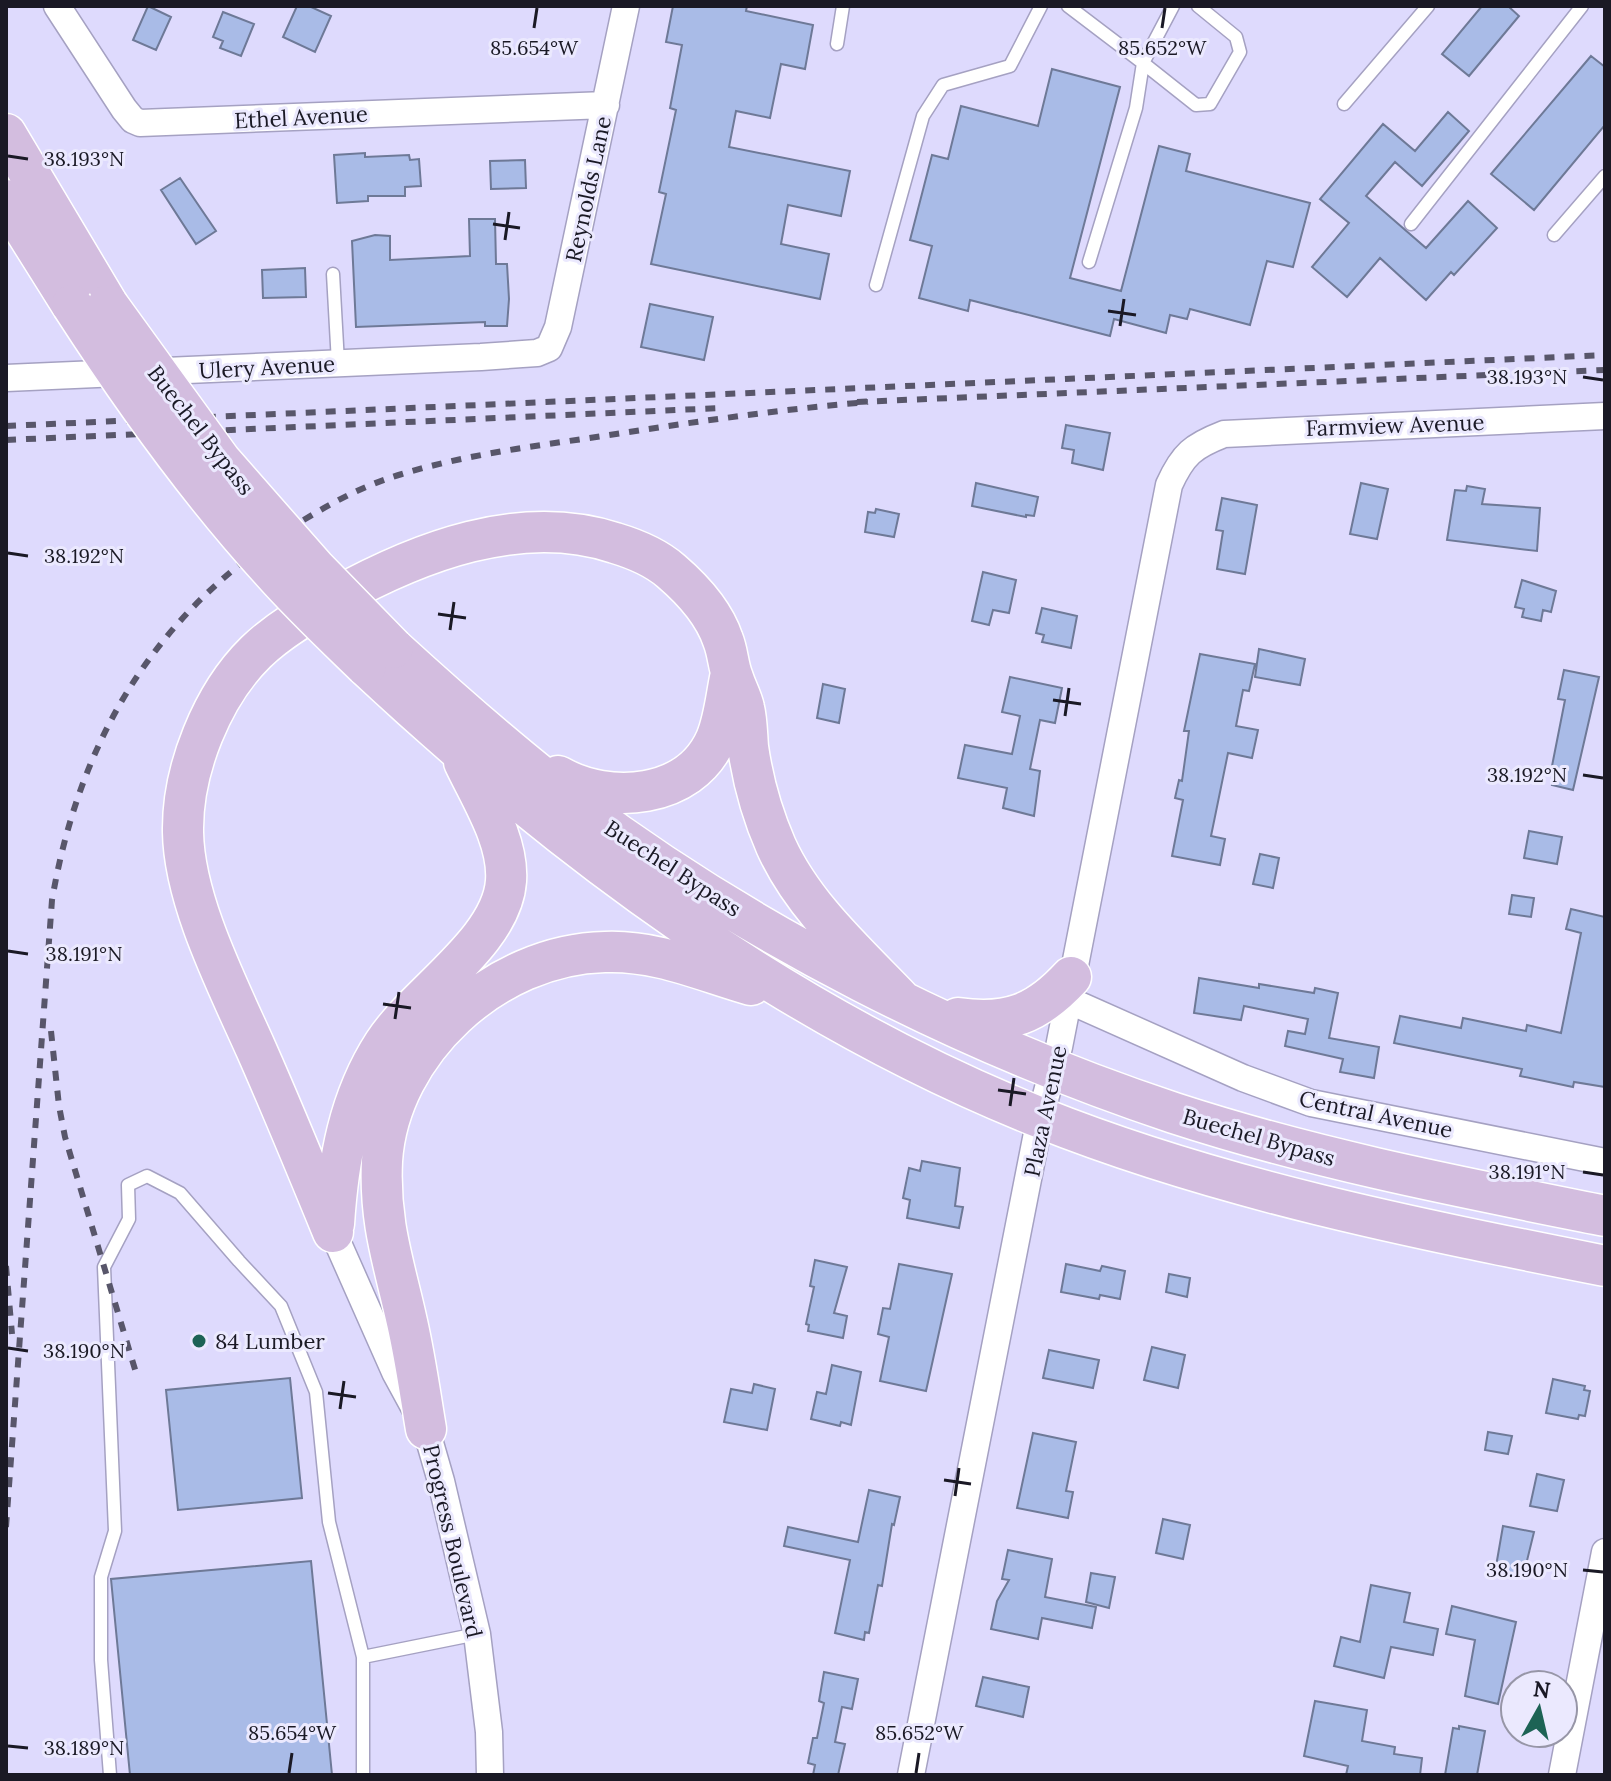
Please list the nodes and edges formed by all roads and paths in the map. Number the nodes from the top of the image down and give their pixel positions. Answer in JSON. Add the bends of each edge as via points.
{"nodes":[{"id":1,"x":57,"y":6,"type":"edge"},
{"id":2,"x":626,"y":6,"type":"edge"},
{"id":3,"x":843,"y":6,"type":"edge"},
{"id":4,"x":1041,"y":6,"type":"edge"},
{"id":5,"x":1068,"y":6,"type":"edge"},
{"id":6,"x":1173,"y":6,"type":"edge"},
{"id":7,"x":1198,"y":6,"type":"edge"},
{"id":8,"x":1428,"y":6,"type":"edge"},
{"id":9,"x":1582,"y":6,"type":"edge"},
{"id":10,"x":837,"y":44,"type":"dead end"},
{"id":11,"x":1143,"y":63,"type":"junction"},
{"id":12,"x":1344,"y":104,"type":"dead end"},
{"id":13,"x":606,"y":105,"type":"junction"},
{"id":14,"x":6,"y":134,"type":"edge"},
{"id":15,"x":1605,"y":176,"type":"edge"},
{"id":16,"x":6,"y":200,"type":"edge"},
{"id":17,"x":1411,"y":224,"type":"dead end"},
{"id":18,"x":1554,"y":235,"type":"dead end"},
{"id":19,"x":1089,"y":262,"type":"dead end"},
{"id":20,"x":333,"y":274,"type":"dead end"},
{"id":21,"x":876,"y":285,"type":"dead end"},
{"id":22,"x":90,"y":305,"type":"junction"},
{"id":23,"x":527,"y":354,"type":"joint"},
{"id":24,"x":338,"y":363,"type":"junction"},
{"id":25,"x":6,"y":378,"type":"edge"},
{"id":26,"x":1605,"y":416,"type":"edge"},
{"id":27,"x":1189,"y":452,"type":"joint"},
{"id":28,"x":379,"y":657,"type":"junction"},
{"id":29,"x":731,"y":674,"type":"junction"},
{"id":30,"x":503,"y":745,"type":"junction"},
{"id":31,"x":461,"y":754,"type":"junction"},
{"id":32,"x":1070,"y":989,"type":"junction"},
{"id":33,"x":804,"y":1001,"type":"junction"},
{"id":34,"x":914,"y":1006,"type":"junction"},
{"id":35,"x":1052,"y":1067,"type":"junction"},
{"id":36,"x":1040,"y":1118,"type":"junction"},
{"id":37,"x":1605,"y":1162,"type":"edge"},
{"id":38,"x":1605,"y":1216,"type":"edge"},
{"id":39,"x":333,"y":1232,"type":"junction"},
{"id":40,"x":1605,"y":1266,"type":"edge"},
{"id":41,"x":426,"y":1429,"type":"junction"},
{"id":42,"x":1605,"y":1552,"type":"edge"},
{"id":43,"x":477,"y":1634,"type":"junction"},
{"id":44,"x":363,"y":1657,"type":"junction"},
{"id":45,"x":110,"y":1775,"type":"edge"},
{"id":46,"x":363,"y":1775,"type":"edge"},
{"id":47,"x":490,"y":1775,"type":"edge"},
{"id":48,"x":911,"y":1775,"type":"edge"},
{"id":49,"x":1562,"y":1775,"type":"edge"}],
"edges":[{"from":1,"to":13,"type":"street","name":"Ethel Avenue","via":[[124,109],[140,123]]},
{"from":2,"to":13,"type":"street","name":"Reynolds Lane"},
{"from":3,"to":10,"type":"lane"},
{"from":4,"to":21,"type":"lane","via":[[1010,66],[943,85],[923,116]]},
{"from":5,"to":11,"type":"lane"},
{"from":6,"to":11,"type":"lane"},
{"from":7,"to":11,"type":"lane","via":[[1236,37],[1240,52],[1210,104],[1196,105]]},
{"from":8,"to":12,"type":"lane"},
{"from":9,"to":17,"type":"lane"},
{"from":11,"to":19,"type":"lane","via":[[1136,108]]},
{"from":13,"to":23,"type":"street","name":"Reynolds Lane","via":[[558,327],[549,348]]},
{"from":14,"to":22,"type":"main road","name":"Buechel Bypass"},
{"from":15,"to":18,"type":"lane"},
{"from":16,"to":22,"type":"main road","name":"Buechel Bypass"},
{"from":20,"to":24,"type":"lane"},
{"from":22,"to":28,"type":"main road","name":"Buechel Bypass","bridge":true,"via":[[315,568]]},
{"from":23,"to":24,"type":"street","name":"Ulery Avenue"},
{"from":24,"to":25,"type":"street","name":"Ulery Avenue"},
{"from":26,"to":27,"type":"street","name":"Farmview Avenue","via":[[1251,431],[1224,434]]},
{"from":27,"to":32,"type":"street","name":"Plaza Avenue","via":[[1169,485]]},
{"from":28,"to":30,"type":"main road","name":"Buechel Bypass"},
{"from":28,"to":31,"type":"main road","name":"Buechel Bypass"},
{"from":29,"to":30,"type":"main road","via":[[715,741],[685,776],[661,788],[591,790]]},
{"from":29,"to":34,"type":"main road","via":[[744,708],[754,785],[778,850],[820,914]]},
{"from":29,"to":39,"type":"main road","via":[[715,621],[670,570],[631,548],[558,531],[455,546],[367,581],[278,634],[225,691],[189,782],[184,813],[187,865],[210,942]]},
{"from":30,"to":34,"type":"main road","name":"Buechel Bypass","via":[[575,803],[702,889]]},
{"from":31,"to":33,"type":"main road","name":"Buechel Bypass","via":[[677,920]]},
{"from":31,"to":39,"type":"main road","via":[[501,846],[504,897],[482,936],[398,1025],[371,1066],[345,1137]]},
{"from":32,"to":34,"type":"main road","via":[[1014,1018],[979,1021]]},
{"from":32,"to":35,"type":"street","name":"Plaza Avenue"},
{"from":32,"to":37,"type":"street","name":"Central Avenue","via":[[1243,1078],[1311,1103]]},
{"from":33,"to":36,"type":"main road","name":"Buechel Bypass","via":[[912,1060]]},
{"from":33,"to":41,"type":"main road","via":[[679,961],[603,951],[546,961],[500,982],[460,1012],[429,1045],[412,1068],[387,1130],[382,1182],[383,1225]]},
{"from":34,"to":35,"type":"main road","name":"Buechel Bypass"},
{"from":35,"to":36,"type":"street","name":"Plaza Avenue"},
{"from":35,"to":38,"type":"main road","name":"Buechel Bypass","via":[[1174,1113],[1335,1160]]},
{"from":36,"to":40,"type":"main road","name":"Buechel Bypass","via":[[1245,1186]]},
{"from":36,"to":48,"type":"street","name":"Plaza Avenue"},
{"from":39,"to":41,"type":"street","name":"Progress Boulevard"},
{"from":41,"to":43,"type":"street","name":"Progress Boulevard"},
{"from":42,"to":49,"type":"street"},
{"from":43,"to":44,"type":"lane"},
{"from":43,"to":47,"type":"street","name":"Progress Boulevard"},
{"from":44,"to":45,"type":"lane","via":[[329,1522],[316,1392],[281,1306],[180,1193],[147,1176],[128,1185],[129,1219],[104,1267],[115,1531],[101,1577]]},
{"from":44,"to":46,"type":"lane"}]}
